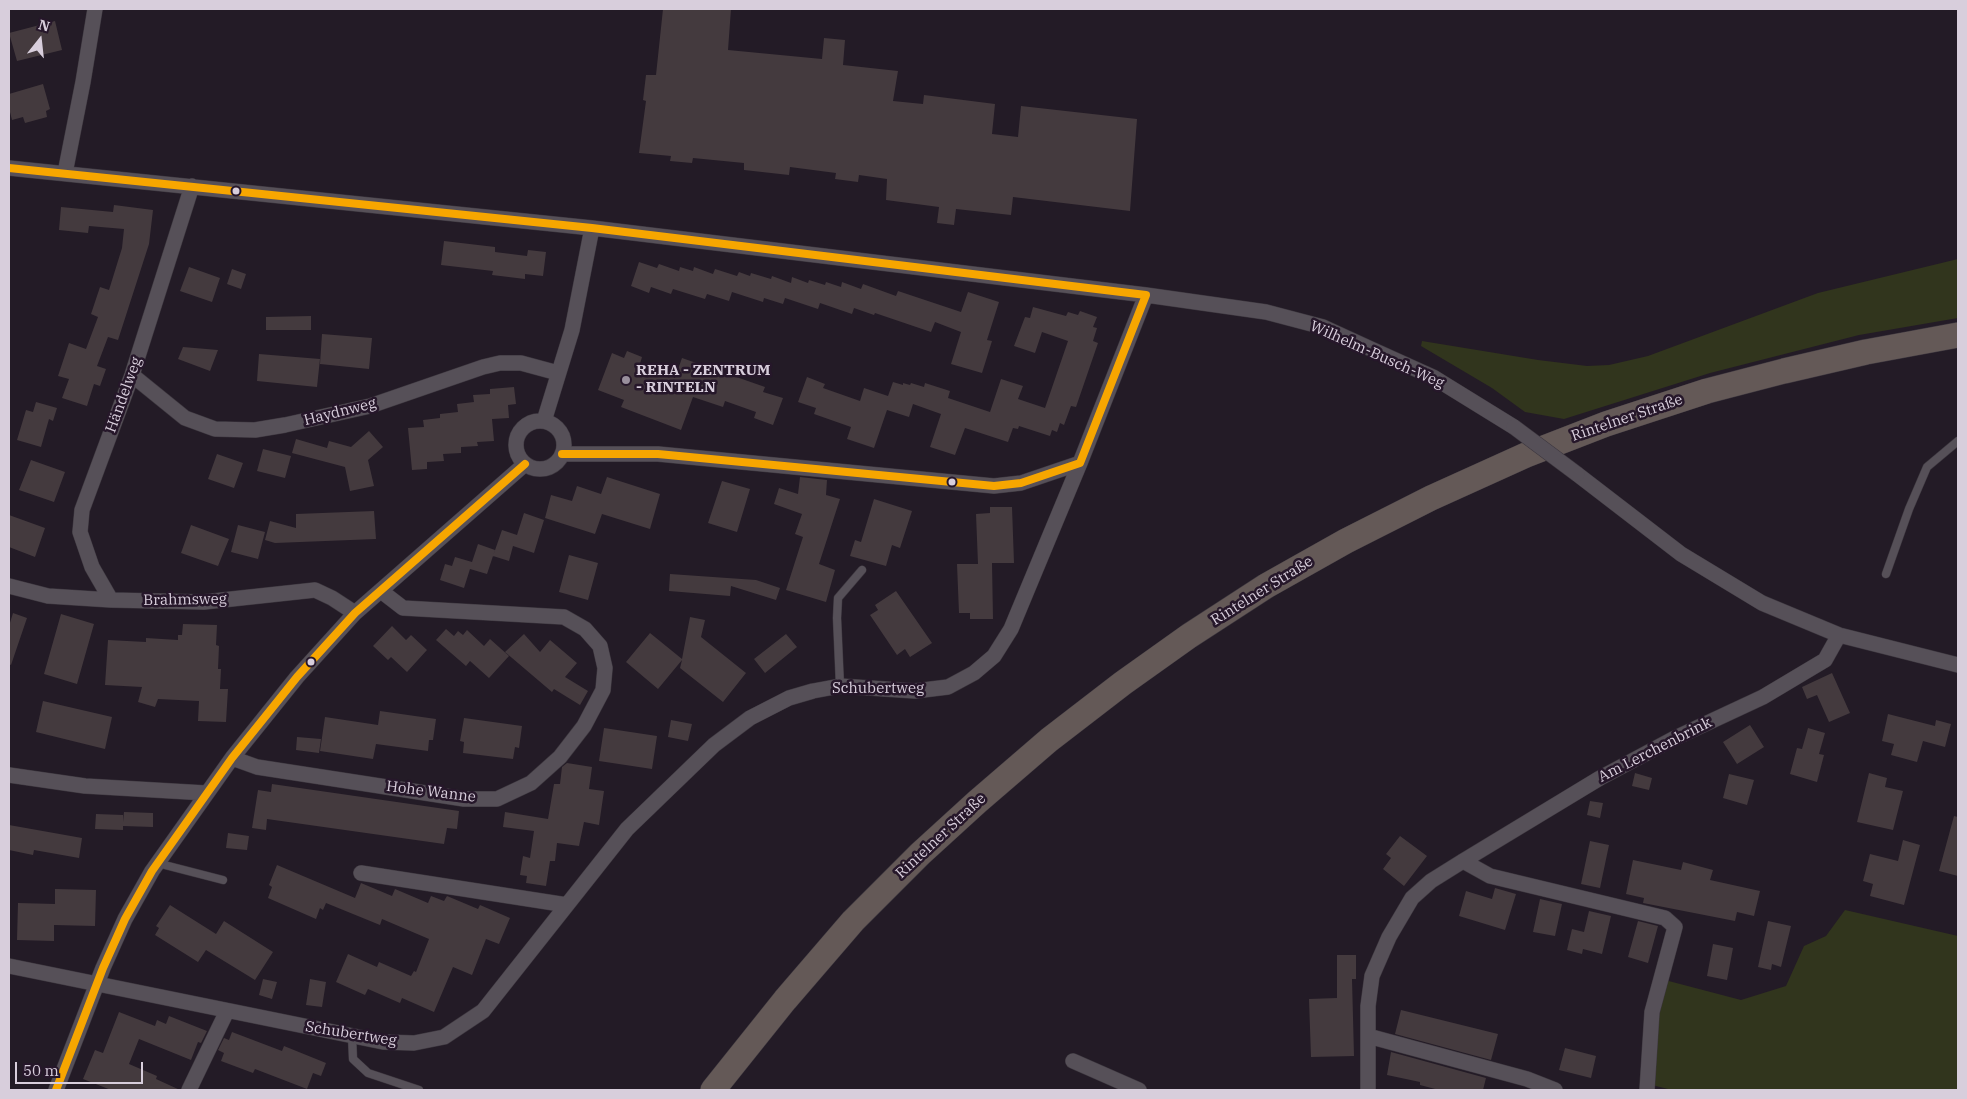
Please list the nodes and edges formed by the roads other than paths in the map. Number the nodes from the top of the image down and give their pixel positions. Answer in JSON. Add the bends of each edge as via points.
{"nodes":[{"id":1,"x":94,"y":9,"type":"edge"},
{"id":2,"x":9,"y":168,"type":"edge"},
{"id":3,"x":65,"y":172,"type":"junction"},
{"id":4,"x":192,"y":186,"type":"junction"},
{"id":5,"x":592,"y":228,"type":"junction"},
{"id":6,"x":1146,"y":295,"type":"junction"},
{"id":7,"x":1958,"y":335,"type":"edge"},
{"id":8,"x":558,"y":373,"type":"junction"},
{"id":9,"x":132,"y":375,"type":"junction"},
{"id":10,"x":544,"y":421,"type":"junction"},
{"id":11,"x":1958,"y":441,"type":"edge"},
{"id":12,"x":562,"y":454,"type":"junction"},
{"id":13,"x":1080,"y":463,"type":"junction"},
{"id":14,"x":525,"y":464,"type":"junction"},
{"id":15,"x":862,"y":570,"type":"dead end"},
{"id":16,"x":1886,"y":574,"type":"dead end"},
{"id":17,"x":9,"y":586,"type":"edge"},
{"id":18,"x":381,"y":591,"type":"junction"},
{"id":19,"x":111,"y":600,"type":"junction"},
{"id":20,"x":356,"y":613,"type":"junction"},
{"id":21,"x":1839,"y":635,"type":"junction"},
{"id":22,"x":1958,"y":665,"type":"edge"},
{"id":23,"x":840,"y":686,"type":"junction"},
{"id":24,"x":232,"y":758,"type":"junction"},
{"id":25,"x":9,"y":775,"type":"edge"},
{"id":26,"x":206,"y":793,"type":"junction"},
{"id":27,"x":1463,"y":861,"type":"junction"},
{"id":28,"x":157,"y":863,"type":"junction"},
{"id":29,"x":361,"y":873,"type":"dead end"},
{"id":30,"x":223,"y":880,"type":"dead end"},
{"id":31,"x":567,"y":905,"type":"junction"},
{"id":32,"x":9,"y":966,"type":"edge"},
{"id":33,"x":97,"y":984,"type":"junction"},
{"id":34,"x":228,"y":1011,"type":"junction"},
{"id":35,"x":352,"y":1036,"type":"junction"},
{"id":36,"x":1368,"y":1036,"type":"junction"},
{"id":37,"x":1073,"y":1062,"type":"dead end"},
{"id":38,"x":56,"y":1090,"type":"edge"},
{"id":39,"x":189,"y":1090,"type":"edge"},
{"id":40,"x":419,"y":1090,"type":"edge"},
{"id":41,"x":713,"y":1090,"type":"edge"},
{"id":42,"x":1139,"y":1090,"type":"edge"},
{"id":43,"x":1368,"y":1090,"type":"edge"},
{"id":44,"x":1555,"y":1090,"type":"edge"},
{"id":45,"x":1647,"y":1090,"type":"edge"}],
"edges":[{"from":1,"to":3,"type":"street"},
{"from":2,"to":3,"type":"street","name":"Wilhelm-Busch-Weg"},
{"from":3,"to":4,"type":"street","name":"Wilhelm-Busch-Weg"},
{"from":4,"to":5,"type":"street","name":"Wilhelm-Busch-Weg"},
{"from":4,"to":9,"type":"street","name":"Händelweg"},
{"from":5,"to":6,"type":"street","name":"Wilhelm-Busch-Weg"},
{"from":5,"to":8,"type":"street","via":[[572,330]]},
{"from":6,"to":13,"type":"street","name":"Schubertweg"},
{"from":6,"to":21,"type":"street","name":"Wilhelm-Busch-Weg","bridge":true,"via":[[1266,312],[1323,327],[1433,377],[1514,427],[1681,554],[1762,603]]},
{"from":7,"to":41,"type":"main road","name":"Rintelner Straße","via":[[1784,371],[1707,391],[1606,424],[1526,455],[1431,498],[1266,586],[1123,683],[976,802],[853,921]]},
{"from":8,"to":9,"type":"street","name":"Haydnweg","via":[[500,362],[370,406],[255,430],[215,429],[185,418]]},
{"from":8,"to":10,"type":"street"},
{"from":9,"to":19,"type":"street","name":"Händelweg","via":[[82,510],[80,532],[92,567]]},
{"from":10,"to":12,"type":"street","via":[[556,427],[561,435]]},
{"from":10,"to":14,"type":"street","via":[[535,421],[520,431],[516,448]]},
{"from":11,"to":16,"type":"lane","via":[[1928,466]]},
{"from":12,"to":13,"type":"street","via":[[658,454],[994,486],[1021,482]]},
{"from":12,"to":14,"type":"street","via":[[543,469]]},
{"from":13,"to":23,"type":"street","name":"Schubertweg","via":[[1011,629],[994,656],[974,673],[948,687],[915,691]]},
{"from":14,"to":18,"type":"street"},
{"from":15,"to":23,"type":"lane","via":[[838,598]]},
{"from":17,"to":19,"type":"street","name":"Brahmsweg","via":[[48,596]]},
{"from":18,"to":20,"type":"street"},
{"from":18,"to":24,"type":"street","name":"Hohe Wanne","via":[[403,608],[564,617],[585,629],[600,646],[605,668],[603,690],[584,726],[560,757],[531,783],[497,799],[444,796],[257,766]]},
{"from":19,"to":20,"type":"street","name":"Brahmsweg","via":[[204,602],[315,590]]},
{"from":20,"to":24,"type":"street","via":[[297,677]]},
{"from":21,"to":22,"type":"street","name":"Wilhelm-Busch-Weg"},
{"from":21,"to":27,"type":"street","name":"Am Lerchenbrink","via":[[1825,660],[1771,693],[1600,778]]},
{"from":23,"to":31,"type":"street","name":"Schubertweg","via":[[789,698],[750,718],[714,745],[627,829]]},
{"from":24,"to":26,"type":"street"},
{"from":25,"to":26,"type":"street","via":[[85,786]]},
{"from":26,"to":28,"type":"street"},
{"from":27,"to":36,"type":"street","name":"Am Lerchenbrink","via":[[1431,881],[1412,898],[1389,936],[1372,976]]},
{"from":27,"to":45,"type":"street","via":[[1490,876],[1665,918],[1675,927],[1652,1012]]},
{"from":28,"to":30,"type":"lane"},
{"from":28,"to":33,"type":"street","via":[[125,919]]},
{"from":29,"to":31,"type":"street"},
{"from":31,"to":35,"type":"street","name":"Schubertweg","via":[[483,1011],[444,1037],[414,1043]]},
{"from":32,"to":33,"type":"street","name":"Schubertweg"},
{"from":33,"to":34,"type":"street","name":"Schubertweg"},
{"from":33,"to":38,"type":"street"},
{"from":34,"to":35,"type":"street","name":"Schubertweg"},
{"from":34,"to":39,"type":"street"},
{"from":35,"to":40,"type":"lane","via":[[353,1058],[368,1073]]},
{"from":36,"to":43,"type":"street","name":"Am Lerchenbrink"},
{"from":36,"to":44,"type":"street","via":[[1527,1079]]},
{"from":37,"to":42,"type":"street"}]}
